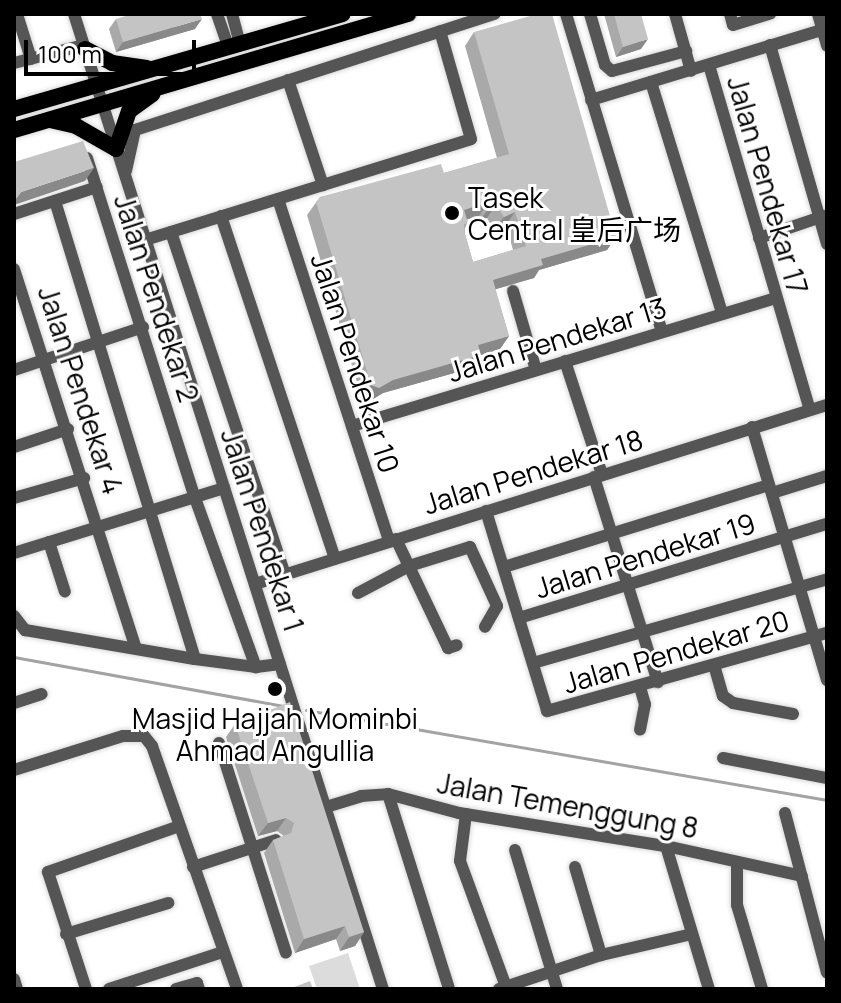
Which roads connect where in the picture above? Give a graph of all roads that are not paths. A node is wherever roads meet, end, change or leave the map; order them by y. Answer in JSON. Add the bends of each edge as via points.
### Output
{"nodes":[{"id":1,"x":17,"y":14,"type":"edge"},
{"id":2,"x":74,"y":14,"type":"edge"},
{"id":3,"x":217,"y":14,"type":"edge"},
{"id":4,"x":232,"y":14,"type":"edge"},
{"id":5,"x":343,"y":14,"type":"edge"},
{"id":6,"x":408,"y":14,"type":"edge"},
{"id":7,"x":495,"y":14,"type":"edge"},
{"id":8,"x":566,"y":14,"type":"edge"},
{"id":9,"x":590,"y":14,"type":"edge"},
{"id":10,"x":598,"y":14,"type":"edge"},
{"id":11,"x":675,"y":14,"type":"edge"},
{"id":12,"x":730,"y":14,"type":"edge"},
{"id":13,"x":770,"y":14,"type":"edge"},
{"id":14,"x":818,"y":14,"type":"edge"},
{"id":15,"x":822,"y":30,"type":"junction"},
{"id":16,"x":440,"y":31,"type":"junction"},
{"id":17,"x":770,"y":45,"type":"junction"},
{"id":18,"x":235,"y":46,"type":"junction"},
{"id":19,"x":827,"y":46,"type":"edge"},
{"id":20,"x":84,"y":47,"type":"junction"},
{"id":21,"x":291,"y":49,"type":"junction"},
{"id":22,"x":681,"y":52,"type":"junction"},
{"id":23,"x":31,"y":59,"type":"junction"},
{"id":24,"x":14,"y":63,"type":"edge"},
{"id":25,"x":709,"y":65,"type":"junction"},
{"id":26,"x":157,"y":70,"type":"junction"},
{"id":27,"x":691,"y":71,"type":"junction"},
{"id":28,"x":288,"y":80,"type":"junction"},
{"id":29,"x":651,"y":82,"type":"junction"},
{"id":30,"x":96,"y":86,"type":"junction"},
{"id":31,"x":163,"y":87,"type":"junction"},
{"id":32,"x":591,"y":100,"type":"junction"},
{"id":33,"x":101,"y":104,"type":"junction"},
{"id":34,"x":14,"y":109,"type":"edge"},
{"id":35,"x":49,"y":120,"type":"junction"},
{"id":36,"x":14,"y":130,"type":"edge"},
{"id":37,"x":78,"y":144,"type":"edge"},
{"id":38,"x":116,"y":149,"type":"junction"},
{"id":39,"x":125,"y":178,"type":"junction"},
{"id":40,"x":323,"y":185,"type":"junction"},
{"id":41,"x":97,"y":187,"type":"junction"},
{"id":42,"x":278,"y":199,"type":"junction"},
{"id":43,"x":55,"y":201,"type":"junction"},
{"id":44,"x":14,"y":214,"type":"edge"},
{"id":45,"x":221,"y":216,"type":"junction"},
{"id":46,"x":823,"y":217,"type":"edge"},
{"id":47,"x":171,"y":232,"type":"junction"},
{"id":48,"x":759,"y":238,"type":"junction"},
{"id":49,"x":145,"y":240,"type":"junction"},
{"id":50,"x":827,"y":244,"type":"edge"},
{"id":51,"x":14,"y":269,"type":"edge"},
{"id":52,"x":513,"y":291,"type":"dead end"},
{"id":53,"x":776,"y":298,"type":"junction"},
{"id":54,"x":722,"y":313,"type":"junction"},
{"id":55,"x":143,"y":327,"type":"junction"},
{"id":56,"x":662,"y":332,"type":"junction"},
{"id":57,"x":99,"y":342,"type":"junction"},
{"id":58,"x":46,"y":360,"type":"junction"},
{"id":59,"x":565,"y":361,"type":"junction"},
{"id":60,"x":14,"y":370,"type":"edge"},
{"id":61,"x":536,"y":370,"type":"junction"},
{"id":62,"x":827,"y":405,"type":"edge"},
{"id":63,"x":810,"y":410,"type":"junction"},
{"id":64,"x":352,"y":426,"type":"junction"},
{"id":65,"x":752,"y":427,"type":"junction"},
{"id":66,"x":68,"y":429,"type":"junction"},
{"id":67,"x":14,"y":447,"type":"edge"},
{"id":68,"x":598,"y":476,"type":"junction"},
{"id":69,"x":827,"y":476,"type":"edge"},
{"id":70,"x":84,"y":478,"type":"junction"},
{"id":71,"x":224,"y":488,"type":"junction"},
{"id":72,"x":770,"y":489,"type":"junction"},
{"id":73,"x":14,"y":498,"type":"edge"},
{"id":74,"x":195,"y":498,"type":"junction"},
{"id":75,"x":150,"y":511,"type":"junction"},
{"id":76,"x":486,"y":511,"type":"junction"},
{"id":77,"x":827,"y":524,"type":"edge"},
{"id":78,"x":100,"y":527,"type":"junction"},
{"id":79,"x":611,"y":533,"type":"junction"},
{"id":80,"x":785,"y":537,"type":"junction"},
{"id":81,"x":392,"y":540,"type":"junction"},
{"id":82,"x":49,"y":542,"type":"junction"},
{"id":83,"x":14,"y":553,"type":"edge"},
{"id":84,"x":335,"y":559,"type":"junction"},
{"id":85,"x":409,"y":566,"type":"junction"},
{"id":86,"x":504,"y":567,"type":"junction"},
{"id":87,"x":285,"y":575,"type":"junction"},
{"id":88,"x":827,"y":579,"type":"edge"},
{"id":89,"x":255,"y":584,"type":"junction"},
{"id":90,"x":627,"y":585,"type":"junction"},
{"id":91,"x":800,"y":587,"type":"junction"},
{"id":92,"x":65,"y":592,"type":"dead end"},
{"id":93,"x":358,"y":593,"type":"dead end"},
{"id":94,"x":519,"y":618,"type":"junction"},
{"id":95,"x":17,"y":621,"type":"edge"},
{"id":96,"x":485,"y":627,"type":"dead end"},
{"id":97,"x":642,"y":631,"type":"junction"},
{"id":98,"x":821,"y":634,"type":"edge"},
{"id":99,"x":457,"y":645,"type":"dead end"},
{"id":100,"x":136,"y":648,"type":"junction"},
{"id":101,"x":195,"y":659,"type":"junction"},
{"id":102,"x":533,"y":663,"type":"junction"},
{"id":103,"x":280,"y":664,"type":"junction"},
{"id":104,"x":714,"y":665,"type":"junction"},
{"id":105,"x":256,"y":667,"type":"junction"},
{"id":106,"x":827,"y":680,"type":"edge"},
{"id":107,"x":658,"y":682,"type":"junction"},
{"id":108,"x":640,"y":687,"type":"junction"},
{"id":109,"x":42,"y":694,"type":"dead end"},
{"id":110,"x":14,"y":703,"type":"edge"},
{"id":111,"x":793,"y":714,"type":"dead end"},
{"id":112,"x":640,"y":730,"type":"dead end"},
{"id":113,"x":219,"y":743,"type":"dead end"},
{"id":114,"x":723,"y":758,"type":"dead end"},
{"id":115,"x":14,"y":770,"type":"edge"},
{"id":116,"x":827,"y":778,"type":"edge"},
{"id":117,"x":388,"y":794,"type":"junction"},
{"id":118,"x":326,"y":807,"type":"junction"},
{"id":119,"x":785,"y":813,"type":"dead end"},
{"id":120,"x":466,"y":814,"type":"junction"},
{"id":121,"x":179,"y":826,"type":"junction"},
{"id":122,"x":276,"y":840,"type":"edge"},
{"id":123,"x":666,"y":846,"type":"junction"},
{"id":124,"x":253,"y":848,"type":"junction"},
{"id":125,"x":515,"y":850,"type":"dead end"},
{"id":126,"x":737,"y":862,"type":"junction"},
{"id":127,"x":193,"y":867,"type":"junction"},
{"id":128,"x":575,"y":867,"type":"dead end"},
{"id":129,"x":802,"y":876,"type":"junction"},
{"id":130,"x":168,"y":903,"type":"dead end"},
{"id":131,"x":66,"y":934,"type":"junction"},
{"id":132,"x":692,"y":934,"type":"junction"},
{"id":133,"x":223,"y":952,"type":"junction"},
{"id":134,"x":286,"y":953,"type":"dead end"},
{"id":135,"x":601,"y":955,"type":"junction"},
{"id":136,"x":551,"y":970,"type":"junction"},
{"id":137,"x":827,"y":973,"type":"edge"},
{"id":138,"x":14,"y":979,"type":"edge"},
{"id":139,"x":503,"y":988,"type":"edge"},
{"id":140,"x":17,"y":989,"type":"edge"},
{"id":141,"x":86,"y":989,"type":"edge"},
{"id":142,"x":109,"y":989,"type":"edge"},
{"id":143,"x":176,"y":989,"type":"edge"},
{"id":144,"x":199,"y":989,"type":"edge"},
{"id":145,"x":237,"y":989,"type":"edge"},
{"id":146,"x":383,"y":989,"type":"edge"},
{"id":147,"x":449,"y":989,"type":"edge"},
{"id":148,"x":557,"y":989,"type":"edge"},
{"id":149,"x":709,"y":989,"type":"edge"},
{"id":150,"x":762,"y":989,"type":"edge"}],
"edges":[{"from":1,"to":23,"type":"street"},
{"from":2,"to":20,"type":"street","name":"Jalan Pendekar 1"},
{"from":3,"to":18,"type":"street"},
{"from":4,"to":18,"type":"street"},
{"from":5,"to":18,"type":"main road"},
{"from":6,"to":21,"type":"main road"},
{"from":7,"to":16,"type":"street"},
{"from":8,"to":32,"type":"street"},
{"from":9,"to":22,"type":"street","via":[[605,65],[612,71]]},
{"from":10,"to":22,"type":"street","via":[[616,65],[659,50]]},
{"from":11,"to":22,"type":"street"},
{"from":12,"to":13,"type":"street","via":[[733,25]]},
{"from":14,"to":15,"type":"street"},
{"from":15,"to":17,"type":"street","name":"Jalan Pendekar 17"},
{"from":15,"to":19,"type":"street"},
{"from":16,"to":28,"type":"street"},
{"from":16,"to":40,"type":"street","via":[[471,139]]},
{"from":17,"to":25,"type":"street","name":"Jalan Pendekar 17"},
{"from":17,"to":46,"type":"street"},
{"from":18,"to":21,"type":"main road","via":[[232,54],[240,57],[282,44]]},
{"from":18,"to":26,"type":"main road"},
{"from":20,"to":23,"type":"street"},
{"from":20,"to":26,"type":"main road","via":[[112,63]]},
{"from":20,"to":30,"type":"street","name":"Jalan Pendekar 1"},
{"from":21,"to":31,"type":"main road"},
{"from":22,"to":27,"type":"street"},
{"from":23,"to":24,"type":"street"},
{"from":25,"to":27,"type":"street","name":"Jalan Pendekar 17"},
{"from":25,"to":48,"type":"street","name":"Jalan Pendekar 17"},
{"from":26,"to":30,"type":"main road"},
{"from":27,"to":29,"type":"street","name":"Jalan Pendekar 17"},
{"from":28,"to":39,"type":"street","via":[[135,130]]},
{"from":28,"to":40,"type":"street"},
{"from":29,"to":32,"type":"street","name":"Jalan Pendekar 17"},
{"from":29,"to":54,"type":"street"},
{"from":30,"to":33,"type":"street","name":"Jalan Pendekar 1"},
{"from":30,"to":34,"type":"main road"},
{"from":31,"to":33,"type":"main road"},
{"from":31,"to":38,"type":"main road","via":[[129,111]]},
{"from":32,"to":56,"type":"street"},
{"from":33,"to":35,"type":"main road"},
{"from":33,"to":38,"type":"street","name":"Jalan Pendekar 1"},
{"from":35,"to":36,"type":"main road"},
{"from":35,"to":38,"type":"main road","via":[[76,126]]},
{"from":37,"to":41,"type":"street","name":"Jalan Pendekar 2"},
{"from":38,"to":39,"type":"street","name":"Jalan Pendekar 1"},
{"from":39,"to":49,"type":"street","name":"Jalan Pendekar 1"},
{"from":40,"to":42,"type":"street"},
{"from":41,"to":43,"type":"street"},
{"from":41,"to":55,"type":"street","name":"Jalan Pendekar 2"},
{"from":42,"to":45,"type":"street"},
{"from":42,"to":64,"type":"street","name":"Jalan Pendekar 10"},
{"from":43,"to":44,"type":"street"},
{"from":43,"to":57,"type":"street"},
{"from":45,"to":47,"type":"street"},
{"from":45,"to":84,"type":"street"},
{"from":46,"to":48,"type":"street"},
{"from":46,"to":50,"type":"street"},
{"from":47,"to":49,"type":"street"},
{"from":47,"to":87,"type":"street"},
{"from":48,"to":53,"type":"street","name":"Jalan Pendekar 17"},
{"from":49,"to":71,"type":"street","name":"Jalan Pendekar 1"},
{"from":51,"to":58,"type":"street","name":"Jalan Pendekar 4"},
{"from":52,"to":61,"type":"street"},
{"from":53,"to":54,"type":"street","name":"Jalan Pendekar 13"},
{"from":53,"to":63,"type":"street","name":"Jalan Pendekar 17"},
{"from":54,"to":56,"type":"street","name":"Jalan Pendekar 13"},
{"from":55,"to":57,"type":"street"},
{"from":55,"to":74,"type":"street","name":"Jalan Pendekar 2"},
{"from":56,"to":59,"type":"street","name":"Jalan Pendekar 13"},
{"from":57,"to":58,"type":"street"},
{"from":57,"to":75,"type":"street"},
{"from":58,"to":60,"type":"street"},
{"from":58,"to":66,"type":"street","name":"Jalan Pendekar 4"},
{"from":59,"to":61,"type":"street","name":"Jalan Pendekar 13"},
{"from":59,"to":68,"type":"street"},
{"from":61,"to":64,"type":"street","name":"Jalan Pendekar 13"},
{"from":62,"to":63,"type":"street","name":"Jalan Pendekar 18"},
{"from":63,"to":65,"type":"street","name":"Jalan Pendekar 18"},
{"from":64,"to":81,"type":"street","name":"Jalan Pendekar 10"},
{"from":65,"to":68,"type":"street","name":"Jalan Pendekar 18"},
{"from":65,"to":72,"type":"street"},
{"from":66,"to":67,"type":"street"},
{"from":66,"to":70,"type":"street","name":"Jalan Pendekar 4"},
{"from":68,"to":76,"type":"street","name":"Jalan Pendekar 18"},
{"from":68,"to":79,"type":"street"},
{"from":69,"to":72,"type":"street"},
{"from":70,"to":73,"type":"street"},
{"from":70,"to":78,"type":"street","name":"Jalan Pendekar 4"},
{"from":71,"to":74,"type":"street"},
{"from":71,"to":89,"type":"street","name":"Jalan Pendekar 1"},
{"from":72,"to":79,"type":"street"},
{"from":72,"to":80,"type":"street"},
{"from":74,"to":75,"type":"street"},
{"from":74,"to":105,"type":"street","name":"Jalan Pendekar 2"},
{"from":75,"to":78,"type":"street"},
{"from":75,"to":101,"type":"street"},
{"from":76,"to":81,"type":"street","name":"Jalan Pendekar 18"},
{"from":76,"to":86,"type":"street"},
{"from":77,"to":80,"type":"street","name":"Jalan Pendekar 19"},
{"from":78,"to":82,"type":"street"},
{"from":78,"to":100,"type":"street","name":"Jalan Pendekar 4"},
{"from":79,"to":86,"type":"street"},
{"from":79,"to":90,"type":"street"},
{"from":80,"to":90,"type":"street","name":"Jalan Pendekar 19"},
{"from":80,"to":91,"type":"street"},
{"from":81,"to":84,"type":"street","name":"Jalan Pendekar 18"},
{"from":81,"to":85,"type":"street","name":"Jalan Pendekar 10"},
{"from":82,"to":83,"type":"street"},
{"from":82,"to":92,"type":"street"},
{"from":84,"to":87,"type":"street","name":"Jalan Pendekar 18"},
{"from":85,"to":93,"type":"street"},
{"from":85,"to":96,"type":"street","via":[[471,548],[497,609]]},
{"from":85,"to":99,"type":"street","name":"Jalan Pendekar 10","via":[[448,648]]},
{"from":86,"to":94,"type":"street"},
{"from":87,"to":89,"type":"street","name":"Jalan Pendekar 18"},
{"from":88,"to":91,"type":"street"},
{"from":89,"to":103,"type":"street","name":"Jalan Pendekar 1"},
{"from":90,"to":94,"type":"street","name":"Jalan Pendekar 19"},
{"from":90,"to":97,"type":"street"},
{"from":91,"to":97,"type":"street"},
{"from":91,"to":98,"type":"street"},
{"from":94,"to":102,"type":"street"},
{"from":95,"to":100,"type":"street"},
{"from":97,"to":102,"type":"street"},
{"from":97,"to":107,"type":"street"},
{"from":98,"to":104,"type":"street","name":"Jalan Pendekar 20"},
{"from":98,"to":106,"type":"street"},
{"from":100,"to":101,"type":"street"},
{"from":101,"to":105,"type":"street"},
{"from":102,"to":108,"type":"street","name":"Jalan Pendekar 20","via":[[550,712]]},
{"from":103,"to":105,"type":"street"},
{"from":103,"to":118,"type":"street","name":"Jalan Pendekar 1"},
{"from":104,"to":107,"type":"street","name":"Jalan Pendekar 20"},
{"from":104,"to":111,"type":"street","via":[[723,696],[733,703]]},
{"from":107,"to":108,"type":"street","name":"Jalan Pendekar 20"},
{"from":108,"to":112,"type":"street","via":[[645,704]]},
{"from":109,"to":110,"type":"street"},
{"from":113,"to":124,"type":"street"},
{"from":114,"to":116,"type":"street"},
{"from":115,"to":121,"type":"street","via":[[123,736],[144,736]]},
{"from":117,"to":118,"type":"street","name":"Jalan Temenggung 8"},
{"from":117,"to":120,"type":"street","name":"Jalan Temenggung 8"},
{"from":117,"to":147,"type":"street"},
{"from":118,"to":146,"type":"street","name":"Jalan Pendekar 1"},
{"from":119,"to":129,"type":"street"},
{"from":120,"to":123,"type":"street","name":"Jalan Temenggung 8"},
{"from":120,"to":139,"type":"street","via":[[460,861]]},
{"from":121,"to":127,"type":"street"},
{"from":121,"to":131,"type":"street","via":[[48,872]]},
{"from":122,"to":124,"type":"street"},
{"from":123,"to":126,"type":"street","name":"Jalan Temenggung 8"},
{"from":123,"to":132,"type":"street"},
{"from":124,"to":127,"type":"street"},
{"from":124,"to":134,"type":"street"},
{"from":125,"to":136,"type":"street"},
{"from":126,"to":129,"type":"street","name":"Jalan Temenggung 8"},
{"from":126,"to":150,"type":"street","via":[[737,905]]},
{"from":127,"to":133,"type":"street"},
{"from":128,"to":135,"type":"street"},
{"from":129,"to":137,"type":"street"},
{"from":130,"to":131,"type":"street"},
{"from":131,"to":141,"type":"street"},
{"from":132,"to":135,"type":"street"},
{"from":132,"to":149,"type":"street"},
{"from":133,"to":142,"type":"street"},
{"from":133,"to":145,"type":"street"},
{"from":135,"to":136,"type":"street"},
{"from":136,"to":139,"type":"street"},
{"from":136,"to":148,"type":"street"},
{"from":138,"to":140,"type":"street"},
{"from":143,"to":144,"type":"street","via":[[197,983]]}]}
